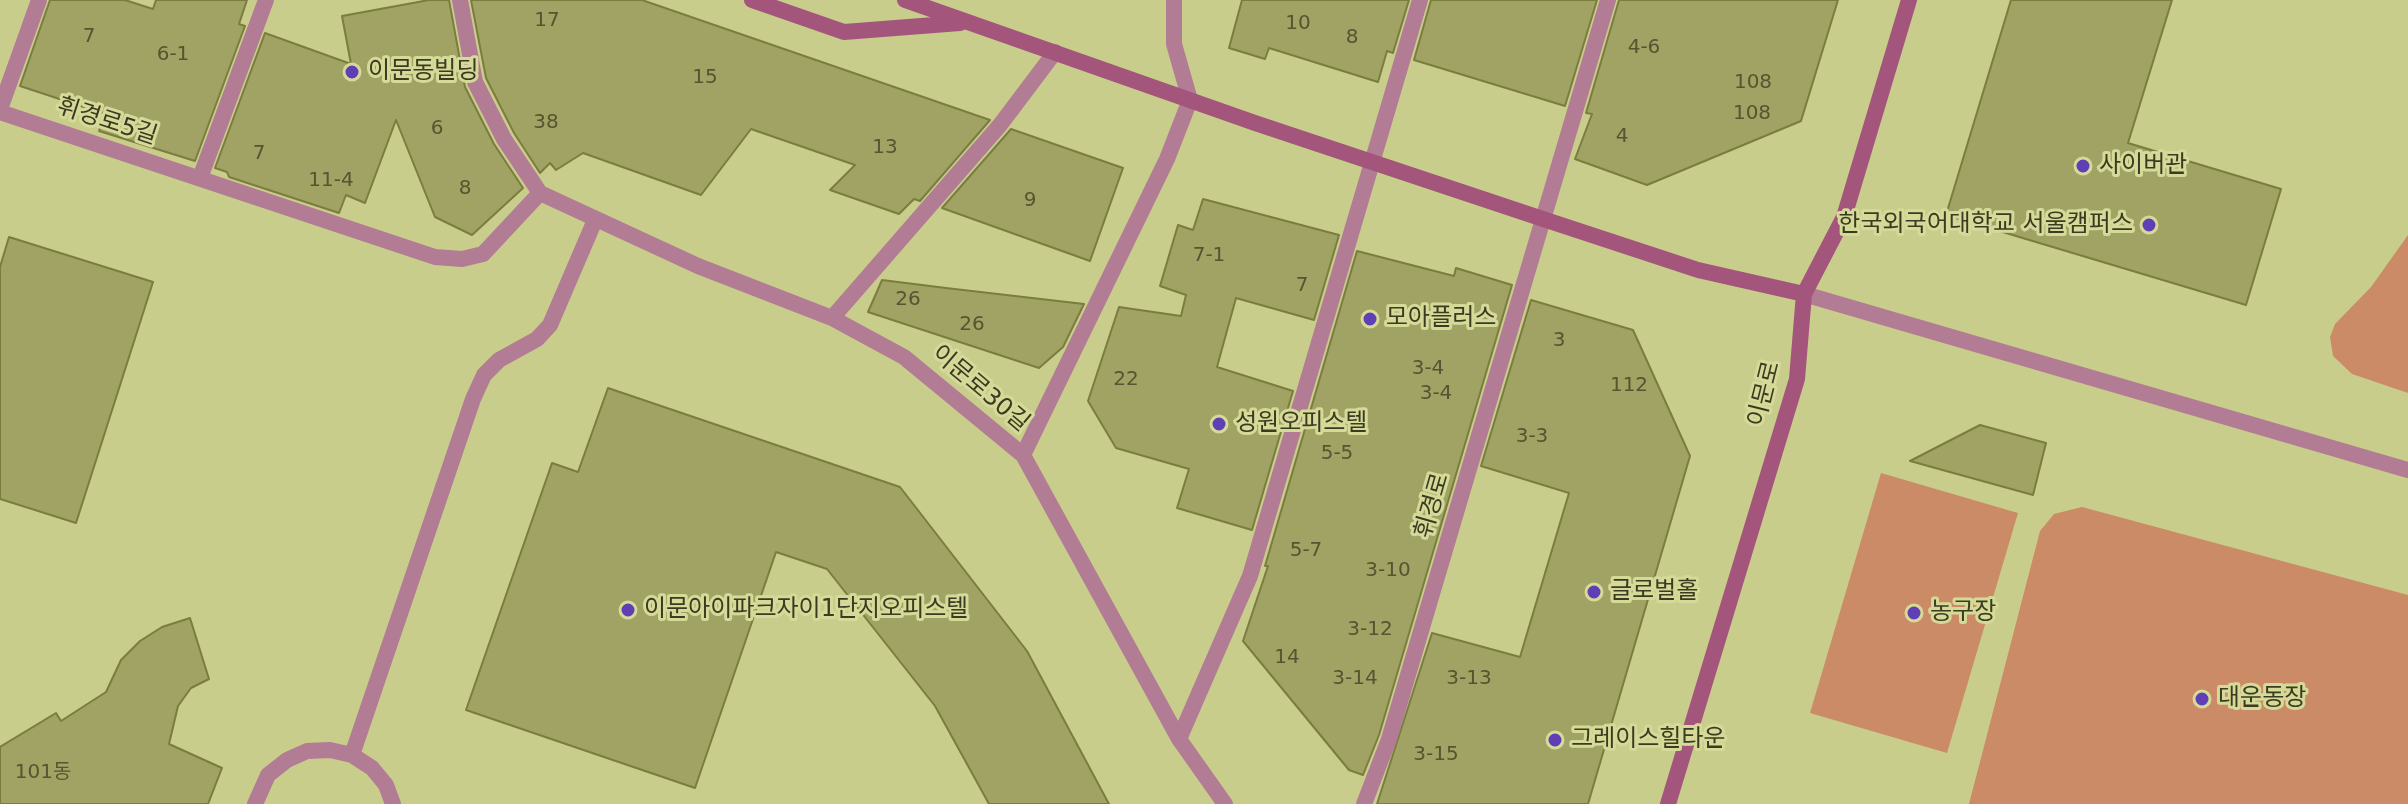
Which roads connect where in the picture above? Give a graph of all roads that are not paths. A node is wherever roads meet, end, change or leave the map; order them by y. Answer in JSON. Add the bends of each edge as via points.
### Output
{"nodes":[{"id":1,"x":39,"y":0,"type":"edge"},
{"id":2,"x":266,"y":0,"type":"edge"},
{"id":3,"x":460,"y":0,"type":"edge"},
{"id":4,"x":752,"y":0,"type":"edge"},
{"id":5,"x":905,"y":0,"type":"edge"},
{"id":6,"x":942,"y":0,"type":"edge"},
{"id":7,"x":1174,"y":0,"type":"edge"},
{"id":8,"x":1420,"y":0,"type":"edge"},
{"id":9,"x":1608,"y":0,"type":"edge"},
{"id":10,"x":1909,"y":0,"type":"edge"},
{"id":11,"x":966,"y":22,"type":"junction"},
{"id":12,"x":1055,"y":52,"type":"junction"},
{"id":13,"x":1190,"y":100,"type":"junction"},
{"id":14,"x":0,"y":111,"type":"edge"},
{"id":15,"x":1370,"y":162,"type":"junction"},
{"id":16,"x":200,"y":178,"type":"junction"},
{"id":17,"x":540,"y":193,"type":"junction"},
{"id":18,"x":1543,"y":219,"type":"junction"},
{"id":19,"x":595,"y":220,"type":"junction"},
{"id":20,"x":1804,"y":294,"type":"junction"},
{"id":21,"x":832,"y":318,"type":"junction"},
{"id":22,"x":1023,"y":455,"type":"junction"},
{"id":23,"x":2408,"y":470,"type":"edge"},
{"id":24,"x":1179,"y":739,"type":"junction"},
{"id":25,"x":352,"y":755,"type":"junction"},
{"id":26,"x":255,"y":804,"type":"edge"},
{"id":27,"x":393,"y":804,"type":"edge"},
{"id":28,"x":1225,"y":804,"type":"edge"},
{"id":29,"x":1364,"y":804,"type":"edge"},
{"id":30,"x":1668,"y":804,"type":"edge"}],
"edges":[{"from":1,"to":14,"type":"street"},
{"from":2,"to":16,"type":"street"},
{"from":3,"to":17,"type":"street","via":[[475,82]]},
{"from":4,"to":11,"type":"main road","via":[[844,32]]},
{"from":5,"to":11,"type":"main road"},
{"from":6,"to":11,"type":"main road"},
{"from":7,"to":13,"type":"street","via":[[1174,44]]},
{"from":8,"to":15,"type":"street"},
{"from":9,"to":18,"type":"street","name":"휘경로"},
{"from":10,"to":20,"type":"main road","name":"이문로","via":[[1844,217]]},
{"from":11,"to":12,"type":"main road"},
{"from":12,"to":13,"type":"main road"},
{"from":12,"to":21,"type":"street","via":[[1000,125]]},
{"from":13,"to":15,"type":"main road"},
{"from":13,"to":22,"type":"street","via":[[1167,159]]},
{"from":14,"to":16,"type":"street","name":"휘경로5길"},
{"from":15,"to":18,"type":"main road"},
{"from":15,"to":24,"type":"street","via":[[1250,576]]},
{"from":16,"to":17,"type":"street","name":"휘경로5길","via":[[435,257],[462,259],[483,254]]},
{"from":17,"to":19,"type":"street","name":"이문로30길"},
{"from":18,"to":20,"type":"main road","via":[[1698,270]]},
{"from":18,"to":29,"type":"street","name":"휘경로","via":[[1394,724]]},
{"from":19,"to":21,"type":"street","name":"이문로30길"},
{"from":19,"to":25,"type":"street","via":[[550,325],[537,339],[499,360],[484,375],[473,399]]},
{"from":20,"to":23,"type":"street"},
{"from":20,"to":30,"type":"main road","name":"이문로","via":[[1797,379]]},
{"from":21,"to":22,"type":"street","name":"이문로30길","via":[[904,357]]},
{"from":22,"to":24,"type":"street","name":"이문로30길"},
{"from":24,"to":28,"type":"street","name":"이문로30길"},
{"from":25,"to":26,"type":"street","via":[[307,751],[287,760],[268,775]]},
{"from":25,"to":27,"type":"street","via":[[372,768]]}]}
